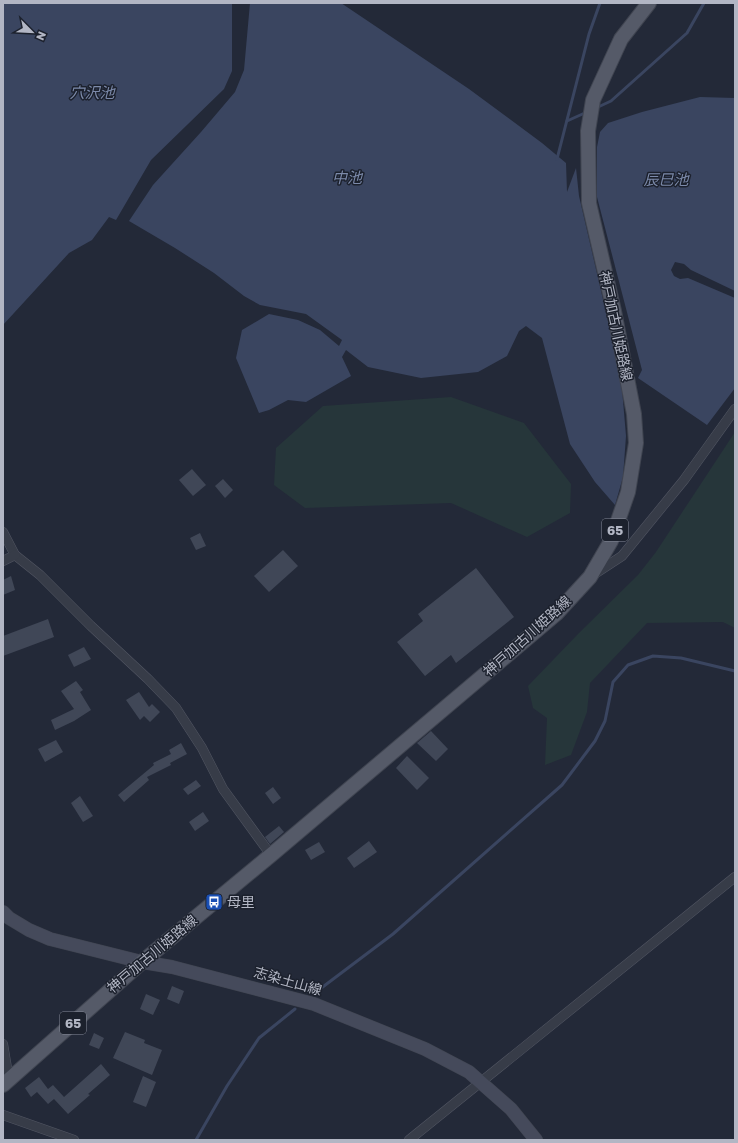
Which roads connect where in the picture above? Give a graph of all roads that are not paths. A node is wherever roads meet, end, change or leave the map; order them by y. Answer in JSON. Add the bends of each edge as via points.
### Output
{"nodes":[{"id":1,"x":650,"y":3,"type":"edge"},
{"id":2,"x":735,"y":409,"type":"edge"},
{"id":3,"x":3,"y":532,"type":"edge"},
{"id":4,"x":15,"y":555,"type":"junction"},
{"id":5,"x":3,"y":561,"type":"edge"},
{"id":6,"x":590,"y":577,"type":"junction"},
{"id":7,"x":271,"y":855,"type":"junction"},
{"id":8,"x":735,"y":877,"type":"edge"},
{"id":9,"x":3,"y":912,"type":"edge"},
{"id":10,"x":142,"y":962,"type":"junction"},
{"id":11,"x":3,"y":1044,"type":"edge"},
{"id":12,"x":481,"y":1082,"type":"junction"},
{"id":13,"x":6,"y":1083,"type":"edge"},
{"id":14,"x":3,"y":1115,"type":"edge"},
{"id":15,"x":74,"y":1140,"type":"edge"},
{"id":16,"x":409,"y":1140,"type":"edge"},
{"id":17,"x":536,"y":1140,"type":"edge"}],
"edges":[{"from":1,"to":6,"type":"main road","name":"神戸加古川姫路線","number":"65","via":[[621,39],[593,100],[588,131],[590,203],[634,414],[636,443],[628,492],[614,534]]},
{"from":2,"to":6,"type":"street","via":[[684,480],[622,556]]},
{"from":3,"to":4,"type":"street"},
{"from":4,"to":5,"type":"street"},
{"from":4,"to":7,"type":"street","via":[[40,575],[176,708],[202,748],[223,789]]},
{"from":6,"to":7,"type":"main road","name":"神戸加古川姫路線","number":"65","via":[[556,614]]},
{"from":7,"to":10,"type":"main road","name":"神戸加古川姫路線","number":"65"},
{"from":8,"to":12,"type":"street"},
{"from":9,"to":10,"type":"main road","name":"志染土山線","via":[[29,930],[50,939]]},
{"from":10,"to":12,"type":"main road","name":"志染土山線","via":[[172,967],[314,1004],[425,1049],[469,1072]]},
{"from":10,"to":13,"type":"main road","name":"神戸加古川姫路線","number":"65"},
{"from":11,"to":13,"type":"street"},
{"from":12,"to":16,"type":"street"},
{"from":12,"to":17,"type":"main road","name":"志染土山線","via":[[511,1109]]},
{"from":14,"to":15,"type":"street"}]}
